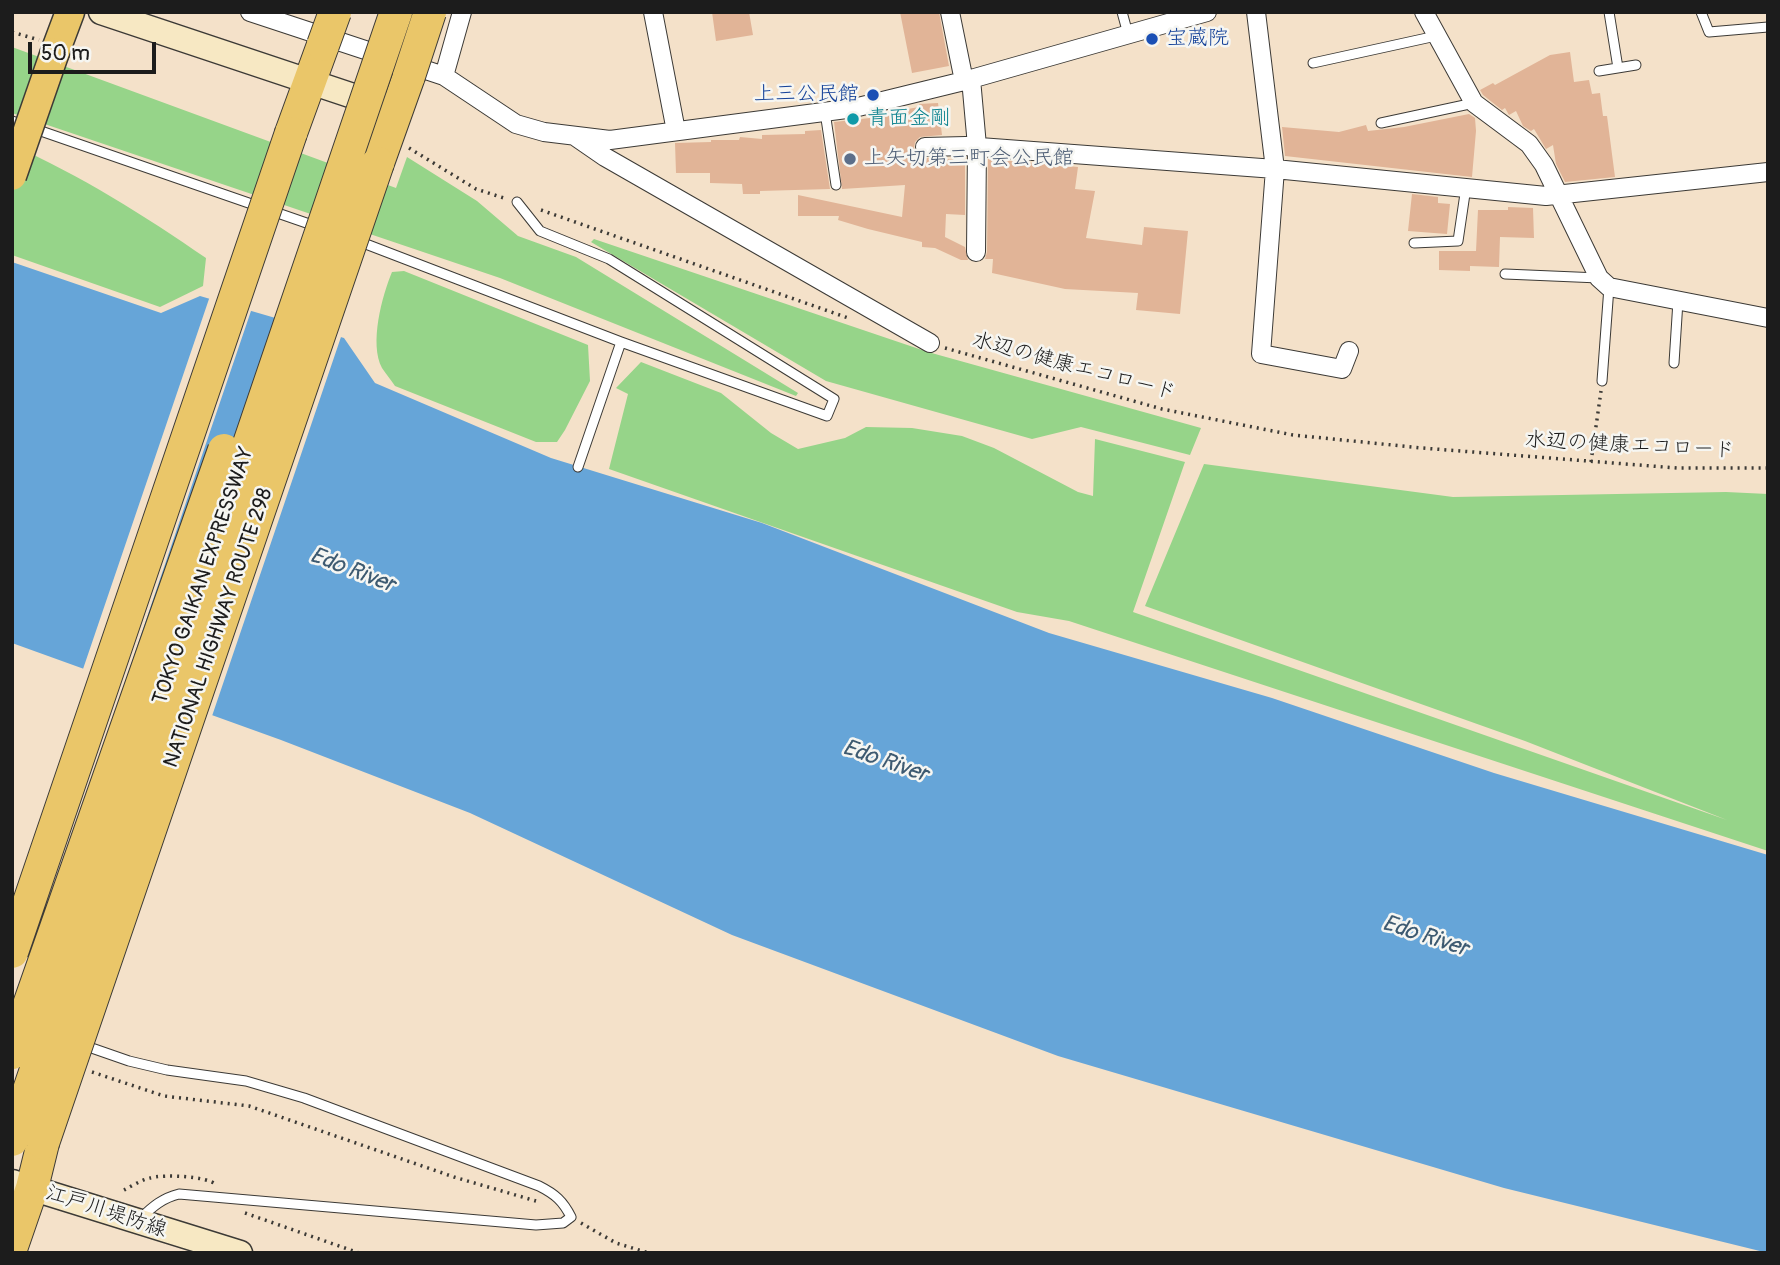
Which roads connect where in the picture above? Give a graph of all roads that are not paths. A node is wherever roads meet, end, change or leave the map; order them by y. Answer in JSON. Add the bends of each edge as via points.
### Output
{"nodes":[{"id":1,"x":69,"y":12,"type":"edge"},
{"id":2,"x":101,"y":12,"type":"edge"},
{"id":3,"x":250,"y":12,"type":"edge"},
{"id":4,"x":335,"y":12,"type":"edge"},
{"id":5,"x":376,"y":12,"type":"edge"},
{"id":6,"x":396,"y":12,"type":"edge"},
{"id":7,"x":430,"y":12,"type":"edge"},
{"id":8,"x":462,"y":12,"type":"edge"},
{"id":9,"x":653,"y":12,"type":"edge"},
{"id":10,"x":950,"y":12,"type":"edge"},
{"id":11,"x":1122,"y":12,"type":"edge"},
{"id":12,"x":1207,"y":12,"type":"edge"},
{"id":13,"x":1256,"y":12,"type":"edge"},
{"id":14,"x":1424,"y":12,"type":"edge"},
{"id":15,"x":1609,"y":12,"type":"edge"},
{"id":16,"x":1701,"y":12,"type":"edge"},
{"id":17,"x":1768,"y":27,"type":"edge"},
{"id":18,"x":309,"y":28,"type":"edge"},
{"id":19,"x":1128,"y":34,"type":"junction"},
{"id":20,"x":1436,"y":36,"type":"junction"},
{"id":21,"x":1313,"y":63,"type":"dead end"},
{"id":22,"x":1636,"y":65,"type":"dead end"},
{"id":23,"x":1618,"y":68,"type":"junction"},
{"id":24,"x":1599,"y":71,"type":"dead end"},
{"id":25,"x":444,"y":76,"type":"junction"},
{"id":26,"x":968,"y":80,"type":"junction"},
{"id":27,"x":310,"y":82,"type":"junction"},
{"id":28,"x":1474,"y":103,"type":"junction"},
{"id":29,"x":397,"y":111,"type":"junction"},
{"id":30,"x":825,"y":112,"type":"junction"},
{"id":31,"x":12,"y":121,"type":"edge"},
{"id":32,"x":1381,"y":123,"type":"dead end"},
{"id":33,"x":676,"y":131,"type":"junction"},
{"id":34,"x":574,"y":136,"type":"junction"},
{"id":35,"x":977,"y":146,"type":"junction"},
{"id":36,"x":925,"y":147,"type":"dead end"},
{"id":37,"x":1275,"y":169,"type":"junction"},
{"id":38,"x":1768,"y":172,"type":"edge"},
{"id":39,"x":12,"y":176,"type":"edge"},
{"id":40,"x":836,"y":185,"type":"dead end"},
{"id":41,"x":1466,"y":187,"type":"junction"},
{"id":42,"x":1559,"y":197,"type":"junction"},
{"id":43,"x":517,"y":202,"type":"road end"},
{"id":44,"x":326,"y":230,"type":"dead end"},
{"id":45,"x":340,"y":234,"type":"dead end"},
{"id":46,"x":1414,"y":243,"type":"dead end"},
{"id":47,"x":976,"y":252,"type":"dead end"},
{"id":48,"x":1505,"y":274,"type":"dead end"},
{"id":49,"x":1604,"y":283,"type":"junction"},
{"id":50,"x":1678,"y":301,"type":"junction"},
{"id":51,"x":1768,"y":318,"type":"edge"},
{"id":52,"x":621,"y":342,"type":"junction"},
{"id":53,"x":930,"y":343,"type":"road end"},
{"id":54,"x":1349,"y":351,"type":"dead end"},
{"id":55,"x":1674,"y":363,"type":"dead end"},
{"id":56,"x":1602,"y":381,"type":"road end"},
{"id":57,"x":578,"y":467,"type":"dead end"},
{"id":58,"x":12,"y":952,"type":"edge"},
{"id":59,"x":12,"y":1020,"type":"edge"},
{"id":60,"x":12,"y":1053,"type":"edge"},
{"id":61,"x":28,"y":1142,"type":"edge"},
{"id":62,"x":22,"y":1185,"type":"edge"},
{"id":63,"x":137,"y":1222,"type":"junction"},
{"id":64,"x":12,"y":1246,"type":"edge"},
{"id":65,"x":240,"y":1253,"type":"edge"}],
"edges":[{"from":1,"to":39,"type":"main road","bridge":true},
{"from":2,"to":27,"type":"street"},
{"from":3,"to":18,"type":"street"},
{"from":4,"to":18,"type":"highway","bridge":true},
{"from":5,"to":60,"type":"highway","name":"TOKYO GAIKAN EXPRESSWAY","bridge":true},
{"from":6,"to":61,"type":"highway","name":"TOKYO GAIKAN EXPRESSWAY","bridge":true},
{"from":7,"to":29,"type":"highway","name":"NATIONAL HIGHWAY ROUTE 298","bridge":true},
{"from":8,"to":25,"type":"street"},
{"from":9,"to":33,"type":"street"},
{"from":10,"to":26,"type":"street"},
{"from":11,"to":19,"type":"lane"},
{"from":12,"to":19,"type":"street"},
{"from":13,"to":37,"type":"street"},
{"from":14,"to":20,"type":"street"},
{"from":15,"to":23,"type":"lane"},
{"from":16,"to":17,"type":"lane","via":[[1709,32]]},
{"from":18,"to":25,"type":"street"},
{"from":18,"to":27,"type":"highway"},
{"from":19,"to":26,"type":"street"},
{"from":20,"to":21,"type":"lane"},
{"from":20,"to":28,"type":"street"},
{"from":22,"to":23,"type":"lane"},
{"from":23,"to":24,"type":"lane"},
{"from":25,"to":34,"type":"street","via":[[516,124]]},
{"from":26,"to":30,"type":"street","via":[[882,103]]},
{"from":26,"to":35,"type":"street"},
{"from":27,"to":29,"type":"street"},
{"from":27,"to":58,"type":"highway","bridge":true},
{"from":28,"to":32,"type":"lane"},
{"from":28,"to":42,"type":"street","via":[[1529,144]]},
{"from":29,"to":61,"type":"highway","name":"NATIONAL HIGHWAY ROUTE 298","bridge":true},
{"from":30,"to":33,"type":"street"},
{"from":30,"to":40,"type":"lane"},
{"from":31,"to":44,"type":"lane"},
{"from":33,"to":34,"type":"street","via":[[610,140]]},
{"from":34,"to":53,"type":"street"},
{"from":35,"to":36,"type":"street"},
{"from":35,"to":37,"type":"street"},
{"from":35,"to":47,"type":"street"},
{"from":37,"to":41,"type":"street"},
{"from":37,"to":54,"type":"street","via":[[1261,354],[1342,369]]},
{"from":38,"to":42,"type":"street"},
{"from":41,"to":42,"type":"street"},
{"from":41,"to":46,"type":"lane","via":[[1458,241]]},
{"from":42,"to":49,"type":"street"},
{"from":43,"to":52,"type":"lane","via":[[540,231],[609,259],[834,399],[827,416]]},
{"from":45,"to":52,"type":"lane"},
{"from":48,"to":49,"type":"lane"},
{"from":49,"to":50,"type":"street"},
{"from":49,"to":56,"type":"lane"},
{"from":50,"to":51,"type":"street"},
{"from":50,"to":55,"type":"lane"},
{"from":52,"to":57,"type":"lane"},
{"from":59,"to":63,"type":"lane","via":[[130,1061],[246,1081],[304,1098],[539,1186],[564,1203],[571,1217],[563,1223],[537,1224],[179,1194],[159,1202]]},
{"from":61,"to":62,"type":"highway","name":"NATIONAL HIGHWAY ROUTE 298"},
{"from":62,"to":63,"type":"street","name":"江戸川堤防線"},
{"from":62,"to":64,"type":"highway","name":"NATIONAL HIGHWAY ROUTE 298"},
{"from":63,"to":65,"type":"street","name":"江戸川堤防線"}]}
